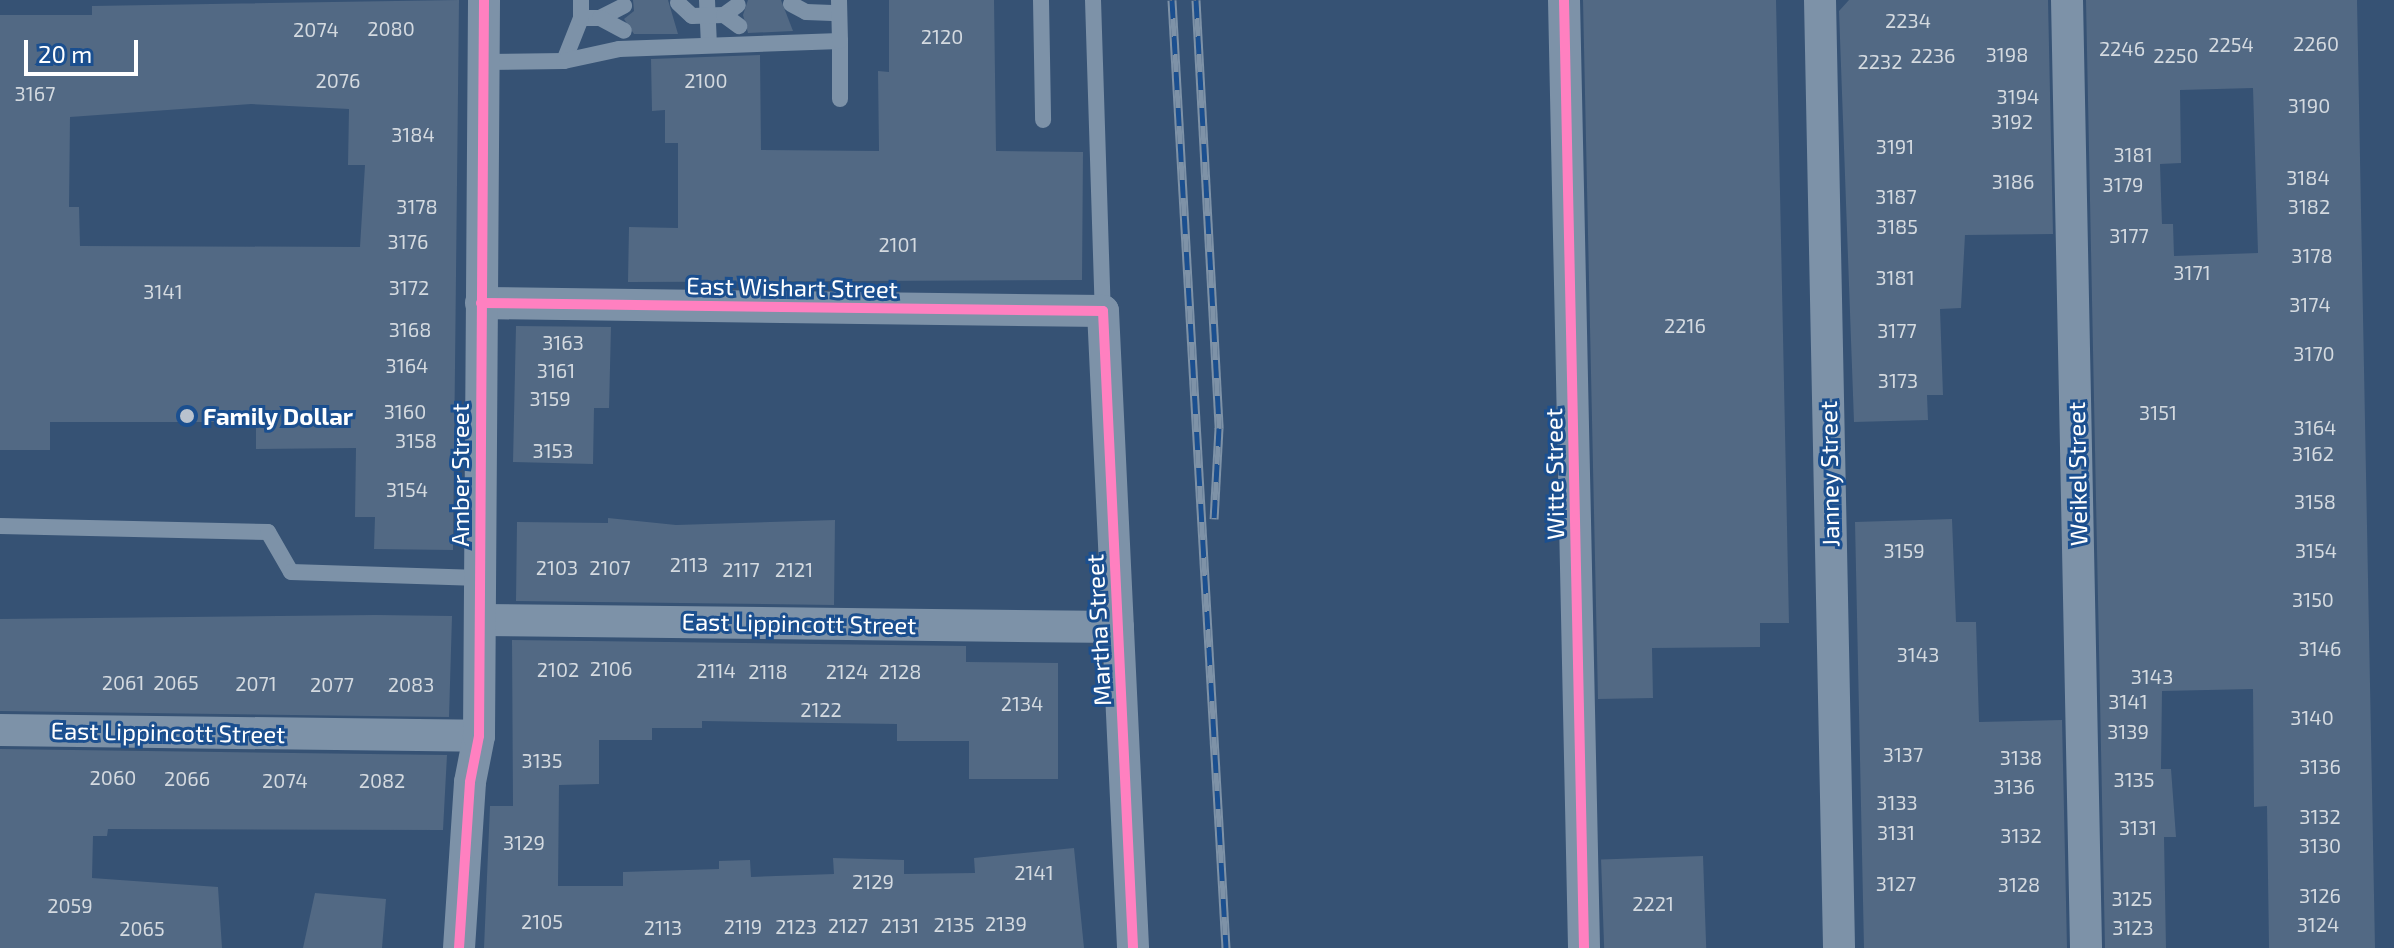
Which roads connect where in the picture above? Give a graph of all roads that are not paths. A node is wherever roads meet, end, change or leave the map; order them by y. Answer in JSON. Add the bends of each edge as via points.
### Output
{"nodes":[{"id":1,"x":484,"y":0,"type":"edge"},
{"id":2,"x":581,"y":0,"type":"edge"},
{"id":3,"x":1041,"y":0,"type":"edge"},
{"id":4,"x":1093,"y":0,"type":"edge"},
{"id":5,"x":1564,"y":0,"type":"edge"},
{"id":6,"x":1820,"y":0,"type":"edge"},
{"id":7,"x":2067,"y":0,"type":"edge"},
{"id":8,"x":678,"y":3,"type":"dead end"},
{"id":9,"x":624,"y":6,"type":"dead end"},
{"id":10,"x":839,"y":7,"type":"edge"},
{"id":11,"x":714,"y":10,"type":"edge"},
{"id":12,"x":581,"y":18,"type":"junction"},
{"id":13,"x":600,"y":18,"type":"junction"},
{"id":14,"x":739,"y":26,"type":"dead end"},
{"id":15,"x":793,"y":26,"type":"dead end"},
{"id":16,"x":678,"y":30,"type":"dead end"},
{"id":17,"x":624,"y":31,"type":"dead end"},
{"id":18,"x":840,"y":41,"type":"junction"},
{"id":19,"x":709,"y":45,"type":"junction"},
{"id":20,"x":564,"y":61,"type":"junction"},
{"id":21,"x":483,"y":62,"type":"junction"},
{"id":22,"x":840,"y":99,"type":"dead end"},
{"id":23,"x":1043,"y":120,"type":"dead end"},
{"id":24,"x":481,"y":303,"type":"junction"},
{"id":25,"x":1103,"y":311,"type":"junction"},
{"id":26,"x":0,"y":526,"type":"edge"},
{"id":27,"x":480,"y":578,"type":"junction"},
{"id":28,"x":480,"y":620,"type":"junction"},
{"id":29,"x":1118,"y":627,"type":"junction"},
{"id":30,"x":0,"y":730,"type":"edge"},
{"id":31,"x":479,"y":736,"type":"junction"},
{"id":32,"x":459,"y":948,"type":"edge"},
{"id":33,"x":1133,"y":948,"type":"edge"},
{"id":34,"x":1584,"y":948,"type":"edge"},
{"id":35,"x":1839,"y":948,"type":"edge"},
{"id":36,"x":2086,"y":948,"type":"edge"}],
"edges":[{"from":1,"to":21,"type":"street","name":"Amber Street"},
{"from":2,"to":12,"type":"lane"},
{"from":3,"to":23,"type":"lane"},
{"from":4,"to":25,"type":"lane"},
{"from":5,"to":34,"type":"street","name":"Witte Street"},
{"from":6,"to":35,"type":"street","name":"Janney Street"},
{"from":7,"to":36,"type":"street","name":"Weikel Street"},
{"from":8,"to":11,"type":"lane"},
{"from":9,"to":13,"type":"lane"},
{"from":10,"to":15,"type":"lane","via":[[799,8]]},
{"from":10,"to":18,"type":"lane"},
{"from":11,"to":14,"type":"lane"},
{"from":11,"to":16,"type":"lane"},
{"from":11,"to":19,"type":"lane"},
{"from":12,"to":13,"type":"lane"},
{"from":12,"to":20,"type":"lane"},
{"from":13,"to":17,"type":"lane"},
{"from":18,"to":19,"type":"lane"},
{"from":18,"to":22,"type":"lane"},
{"from":19,"to":20,"type":"lane","via":[[619,49]]},
{"from":20,"to":21,"type":"lane"},
{"from":21,"to":24,"type":"street","name":"Amber Street"},
{"from":24,"to":25,"type":"street","name":"East Wishart Street"},
{"from":24,"to":27,"type":"street","name":"Amber Street"},
{"from":25,"to":29,"type":"street","name":"Martha Street"},
{"from":26,"to":27,"type":"lane","via":[[268,532],[291,572]]},
{"from":27,"to":28,"type":"street","name":"Amber Street"},
{"from":28,"to":29,"type":"street","name":"East Lippincott Street"},
{"from":28,"to":31,"type":"street","name":"Amber Street"},
{"from":29,"to":33,"type":"street","name":"Martha Street"},
{"from":30,"to":31,"type":"street","name":"East Lippincott Street"},
{"from":31,"to":32,"type":"street","name":"Amber Street","via":[[470,782]]}]}
